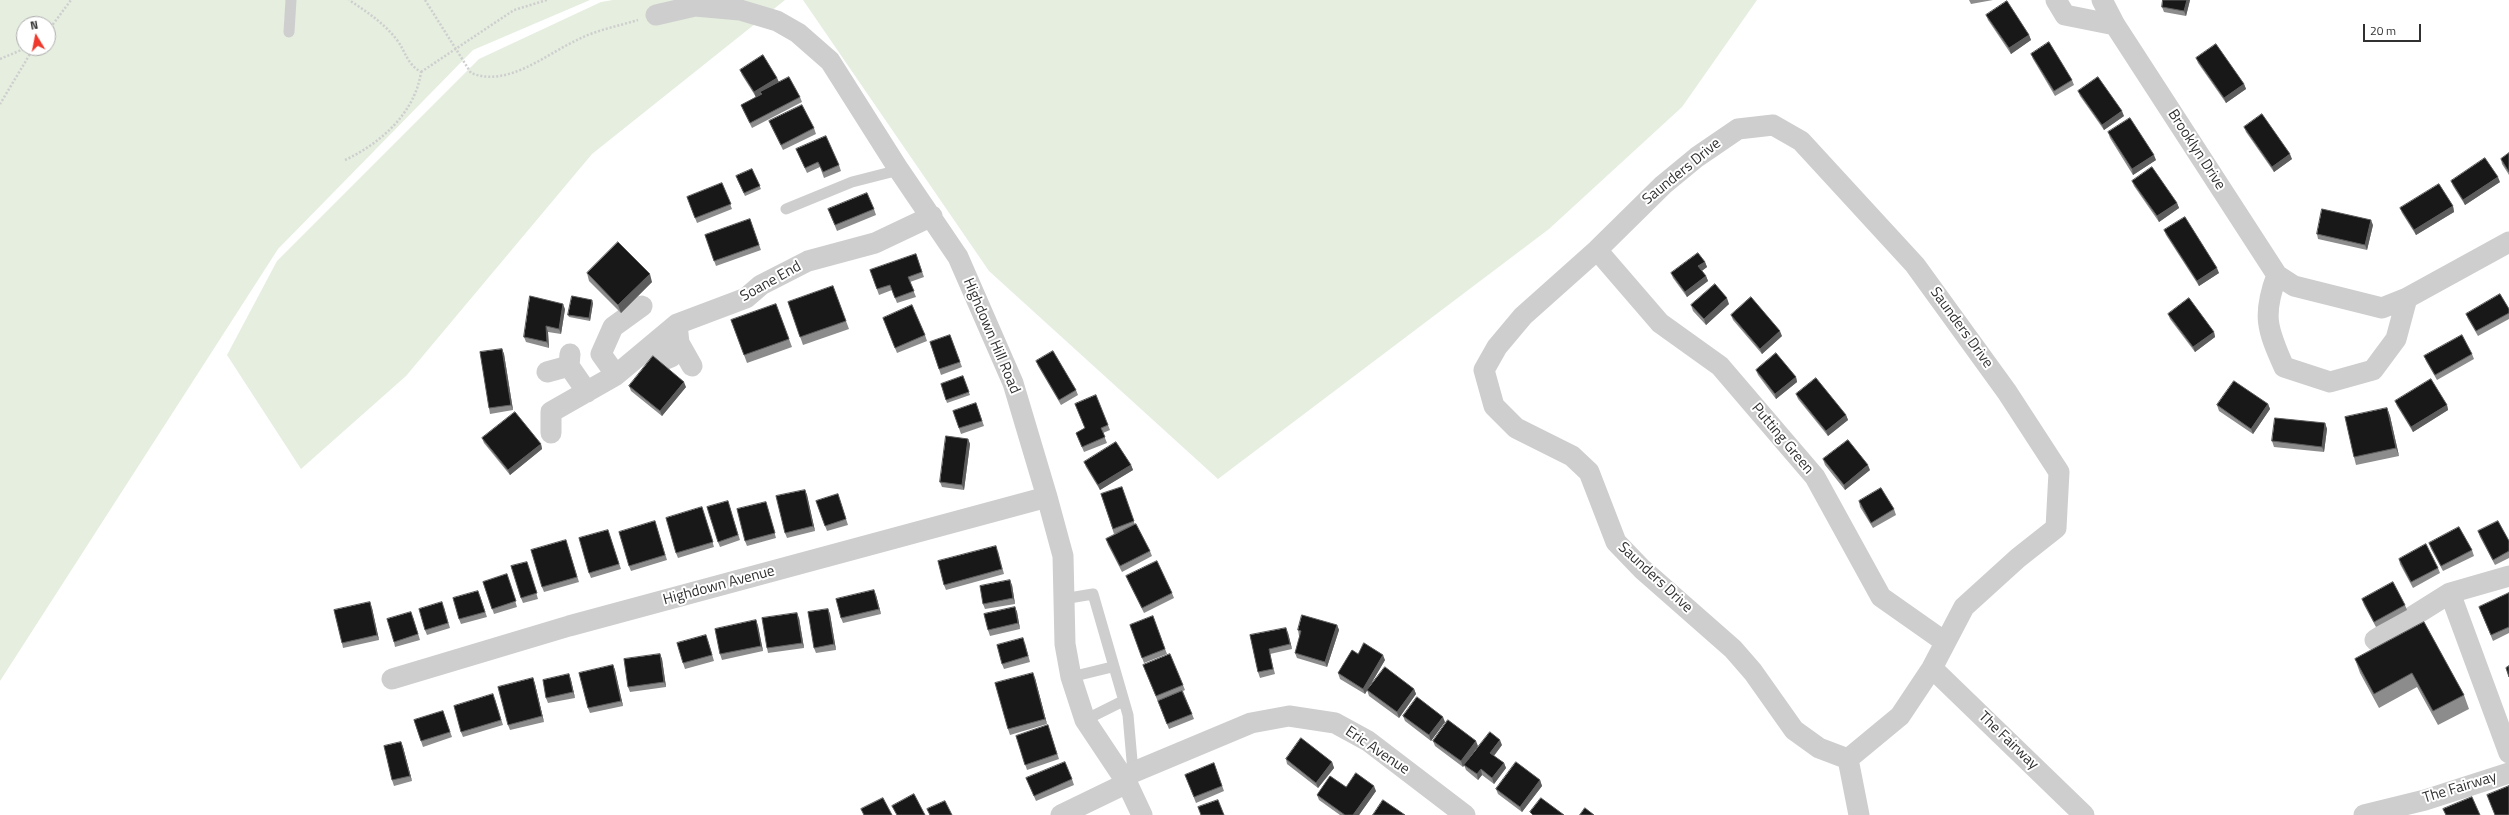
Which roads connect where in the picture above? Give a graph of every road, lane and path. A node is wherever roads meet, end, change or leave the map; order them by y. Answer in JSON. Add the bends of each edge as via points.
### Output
{"nodes":[{"id":1,"x":70,"y":0,"type":"edge"},
{"id":2,"x":291,"y":0,"type":"edge"},
{"id":3,"x":349,"y":0,"type":"edge"},
{"id":4,"x":425,"y":0,"type":"edge"},
{"id":5,"x":547,"y":0,"type":"edge"},
{"id":6,"x":2056,"y":0,"type":"edge"},
{"id":7,"x":2102,"y":0,"type":"edge"},
{"id":8,"x":656,"y":15,"type":"joint"},
{"id":9,"x":56,"y":19,"type":"edge"},
{"id":10,"x":2115,"y":25,"type":"junction"},
{"id":11,"x":289,"y":32,"type":"dead end"},
{"id":12,"x":456,"y":50,"type":"junction"},
{"id":13,"x":16,"y":53,"type":"edge"},
{"id":14,"x":29,"y":56,"type":"edge"},
{"id":15,"x":0,"y":59,"type":"edge"},
{"id":16,"x":421,"y":72,"type":"junction"},
{"id":17,"x":0,"y":104,"type":"edge"},
{"id":18,"x":345,"y":160,"type":"dead end"},
{"id":19,"x":899,"y":170,"type":"junction"},
{"id":20,"x":786,"y":209,"type":"dead end"},
{"id":21,"x":932,"y":216,"type":"junction"},
{"id":22,"x":2509,"y":242,"type":"edge"},
{"id":23,"x":1596,"y":250,"type":"junction"},
{"id":24,"x":2276,"y":275,"type":"junction"},
{"id":25,"x":2407,"y":298,"type":"junction"},
{"id":26,"x":642,"y":306,"type":"dead end"},
{"id":27,"x":678,"y":334,"type":"junction"},
{"id":28,"x":661,"y":361,"type":"edge"},
{"id":29,"x":692,"y":366,"type":"dead end"},
{"id":30,"x":548,"y":372,"type":"dead end"},
{"id":31,"x":616,"y":375,"type":"junction"},
{"id":32,"x":587,"y":392,"type":"junction"},
{"id":33,"x":551,"y":433,"type":"dead end"},
{"id":34,"x":1047,"y":497,"type":"junction"},
{"id":35,"x":2509,"y":576,"type":"edge"},
{"id":36,"x":2450,"y":593,"type":"junction"},
{"id":37,"x":1063,"y":599,"type":"junction"},
{"id":38,"x":2375,"y":640,"type":"dead end"},
{"id":39,"x":1945,"y":642,"type":"junction"},
{"id":40,"x":1112,"y":667,"type":"junction"},
{"id":41,"x":1932,"y":668,"type":"junction"},
{"id":42,"x":1071,"y":678,"type":"junction"},
{"id":43,"x":392,"y":679,"type":"dead end"},
{"id":44,"x":1123,"y":701,"type":"junction"},
{"id":45,"x":1086,"y":720,"type":"junction"},
{"id":46,"x":2504,"y":722,"type":"edge"},
{"id":47,"x":2509,"y":753,"type":"edge"},
{"id":48,"x":1848,"y":759,"type":"junction"},
{"id":49,"x":2509,"y":773,"type":"edge"},
{"id":50,"x":1127,"y":778,"type":"junction"},
{"id":51,"x":2428,"y":807,"type":"edge"},
{"id":52,"x":1061,"y":815,"type":"edge"},
{"id":53,"x":1142,"y":815,"type":"edge"},
{"id":54,"x":1465,"y":815,"type":"edge"},
{"id":55,"x":1859,"y":815,"type":"edge"},
{"id":56,"x":2084,"y":815,"type":"edge"},
{"id":57,"x":2364,"y":815,"type":"edge"}],
"edges":[{"from":1,"to":9,"type":"path"},
{"from":2,"to":11,"type":"lane"},
{"from":3,"to":16,"type":"path","via":[[380,22],[397,40],[406,59]]},
{"from":4,"to":12,"type":"path"},
{"from":5,"to":12,"type":"path","via":[[514,10]]},
{"from":6,"to":10,"type":"street","via":[[2065,15]]},
{"from":7,"to":10,"type":"street","name":"Brooklyn Drive"},
{"from":8,"to":12,"type":"path","via":[[580,38],[510,74],[497,78],[482,78],[471,73]]},
{"from":8,"to":19,"type":"street","name":"Highdown Hill Road","via":[[695,6],[740,10],[777,21],[798,33],[830,61]]},
{"from":10,"to":24,"type":"street","name":"Brooklyn Drive"},
{"from":12,"to":16,"type":"path"},
{"from":13,"to":15,"type":"path"},
{"from":14,"to":17,"type":"path"},
{"from":16,"to":18,"type":"path","via":[[419,85],[406,110],[387,133],[368,149]]},
{"from":19,"to":20,"type":"lane","via":[[852,182]]},
{"from":19,"to":21,"type":"street","name":"Highdown Hill Road"},
{"from":21,"to":27,"type":"street","name":"Soane End","via":[[875,243],[808,261],[761,285],[746,298]]},
{"from":21,"to":34,"type":"street","name":"Highdown Hill Road","via":[[958,257],[1013,383]]},
{"from":22,"to":25,"type":"street","name":"Brooklyn Drive"},
{"from":23,"to":39,"type":"street","name":"Putting Green","via":[[1660,323],[1720,366],[1815,477],[1881,597]]},
{"from":23,"to":39,"type":"street","name":"Saunders Drive","via":[[1636,210],[1697,157],[1738,129],[1773,125],[1802,141],[1915,265],[2007,392],[2059,472],[2056,528],[1964,607]]},
{"from":23,"to":48,"type":"street","name":"Saunders Drive","via":[[1523,316],[1497,347],[1484,370],[1494,406],[1516,428],[1572,456],[1589,472],[1616,542],[1642,569],[1733,649],[1753,672],[1794,730],[1818,748]]},
{"from":24,"to":25,"type":"street","name":"Brooklyn Drive","via":[[2294,286],[2382,308]]},
{"from":24,"to":25,"type":"street","via":[[2268,300],[2269,332],[2284,367],[2330,382],[2373,370],[2396,339]]},
{"from":26,"to":31,"type":"street","via":[[614,327],[601,354]]},
{"from":27,"to":28,"type":"street","via":[[671,357]]},
{"from":27,"to":29,"type":"street"},
{"from":27,"to":31,"type":"street","name":"Soane End"},
{"from":30,"to":32,"type":"street","via":[[570,360]]},
{"from":31,"to":32,"type":"street","name":"Soane End"},
{"from":32,"to":33,"type":"street","name":"Soane End","via":[[551,412]]},
{"from":34,"to":37,"type":"street","name":"Highdown Hill Road","via":[[1063,556]]},
{"from":34,"to":43,"type":"street","name":"Highdown Avenue","via":[[569,626]]},
{"from":35,"to":36,"type":"street"},
{"from":36,"to":38,"type":"street"},
{"from":36,"to":46,"type":"street"},
{"from":37,"to":40,"type":"lane","via":[[1093,594]]},
{"from":37,"to":42,"type":"street","name":"Highdown Hill Road","via":[[1065,644]]},
{"from":39,"to":41,"type":"street","name":"Saunders Drive"},
{"from":40,"to":42,"type":"lane"},
{"from":40,"to":44,"type":"lane"},
{"from":41,"to":48,"type":"street","name":"Saunders Drive","via":[[1900,716]]},
{"from":41,"to":56,"type":"street","name":"The Fairway"},
{"from":42,"to":45,"type":"street","name":"Highdown Hill Road"},
{"from":44,"to":45,"type":"lane"},
{"from":44,"to":50,"type":"lane","via":[[1128,715]]},
{"from":45,"to":50,"type":"street","name":"Highdown Hill Road"},
{"from":46,"to":47,"type":"street"},
{"from":48,"to":55,"type":"street"},
{"from":49,"to":51,"type":"street","name":"The Fairway"},
{"from":50,"to":52,"type":"street","name":"Eric Avenue"},
{"from":50,"to":53,"type":"street","name":"Highdown Hill Road"},
{"from":50,"to":54,"type":"street","name":"Eric Avenue","via":[[1251,723],[1289,716],[1335,723],[1368,741]]},
{"from":51,"to":57,"type":"street","name":"The Fairway"}]}
